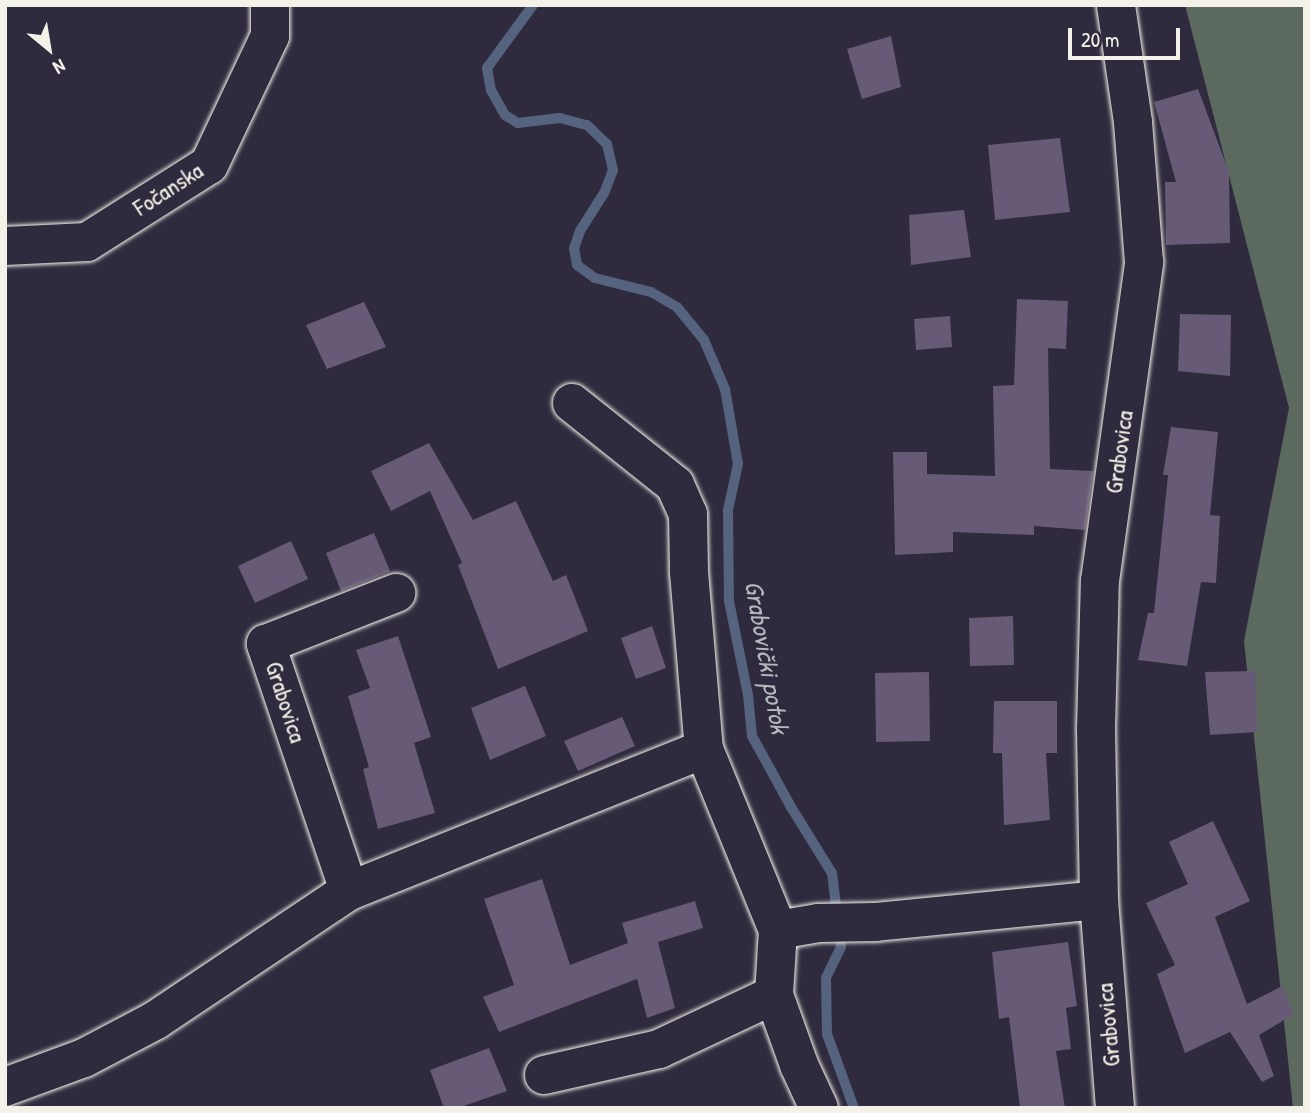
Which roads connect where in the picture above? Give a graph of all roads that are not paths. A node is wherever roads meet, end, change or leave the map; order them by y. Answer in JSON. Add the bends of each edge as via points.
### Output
{"nodes":[{"id":1,"x":270,"y":5,"type":"edge"},
{"id":2,"x":1116,"y":5,"type":"edge"},
{"id":3,"x":5,"y":246,"type":"edge"},
{"id":4,"x":572,"y":403,"type":"dead end"},
{"id":5,"x":396,"y":593,"type":"dead end"},
{"id":6,"x":704,"y":749,"type":"junction"},
{"id":7,"x":349,"y":891,"type":"junction"},
{"id":8,"x":1098,"y":901,"type":"junction"},
{"id":9,"x":778,"y":930,"type":"junction"},
{"id":10,"x":774,"y":995,"type":"junction"},
{"id":11,"x":544,"y":1075,"type":"dead end"},
{"id":12,"x":5,"y":1087,"type":"edge"},
{"id":13,"x":819,"y":1108,"type":"edge"},
{"id":14,"x":1115,"y":1108,"type":"edge"}],
"edges":[{"from":1,"to":3,"type":"street","name":"Fočanska","via":[[270,36],[209,164],[87,242]]},
{"from":2,"to":8,"type":"street","name":"Grabovica","via":[[1133,122],[1144,262],[1100,581]]},
{"from":4,"to":6,"type":"street","via":[[675,485],[688,514]]},
{"from":5,"to":7,"type":"street","name":"Grabovica","via":[[266,644]]},
{"from":6,"to":7,"type":"street"},
{"from":6,"to":9,"type":"street"},
{"from":7,"to":12,"type":"street","via":[[156,1020],[84,1058]]},
{"from":8,"to":9,"type":"street"},
{"from":8,"to":14,"type":"street","name":"Grabovica"},
{"from":9,"to":10,"type":"street"},
{"from":10,"to":11,"type":"street","via":[[659,1049]]},
{"from":10,"to":13,"type":"street"}]}
